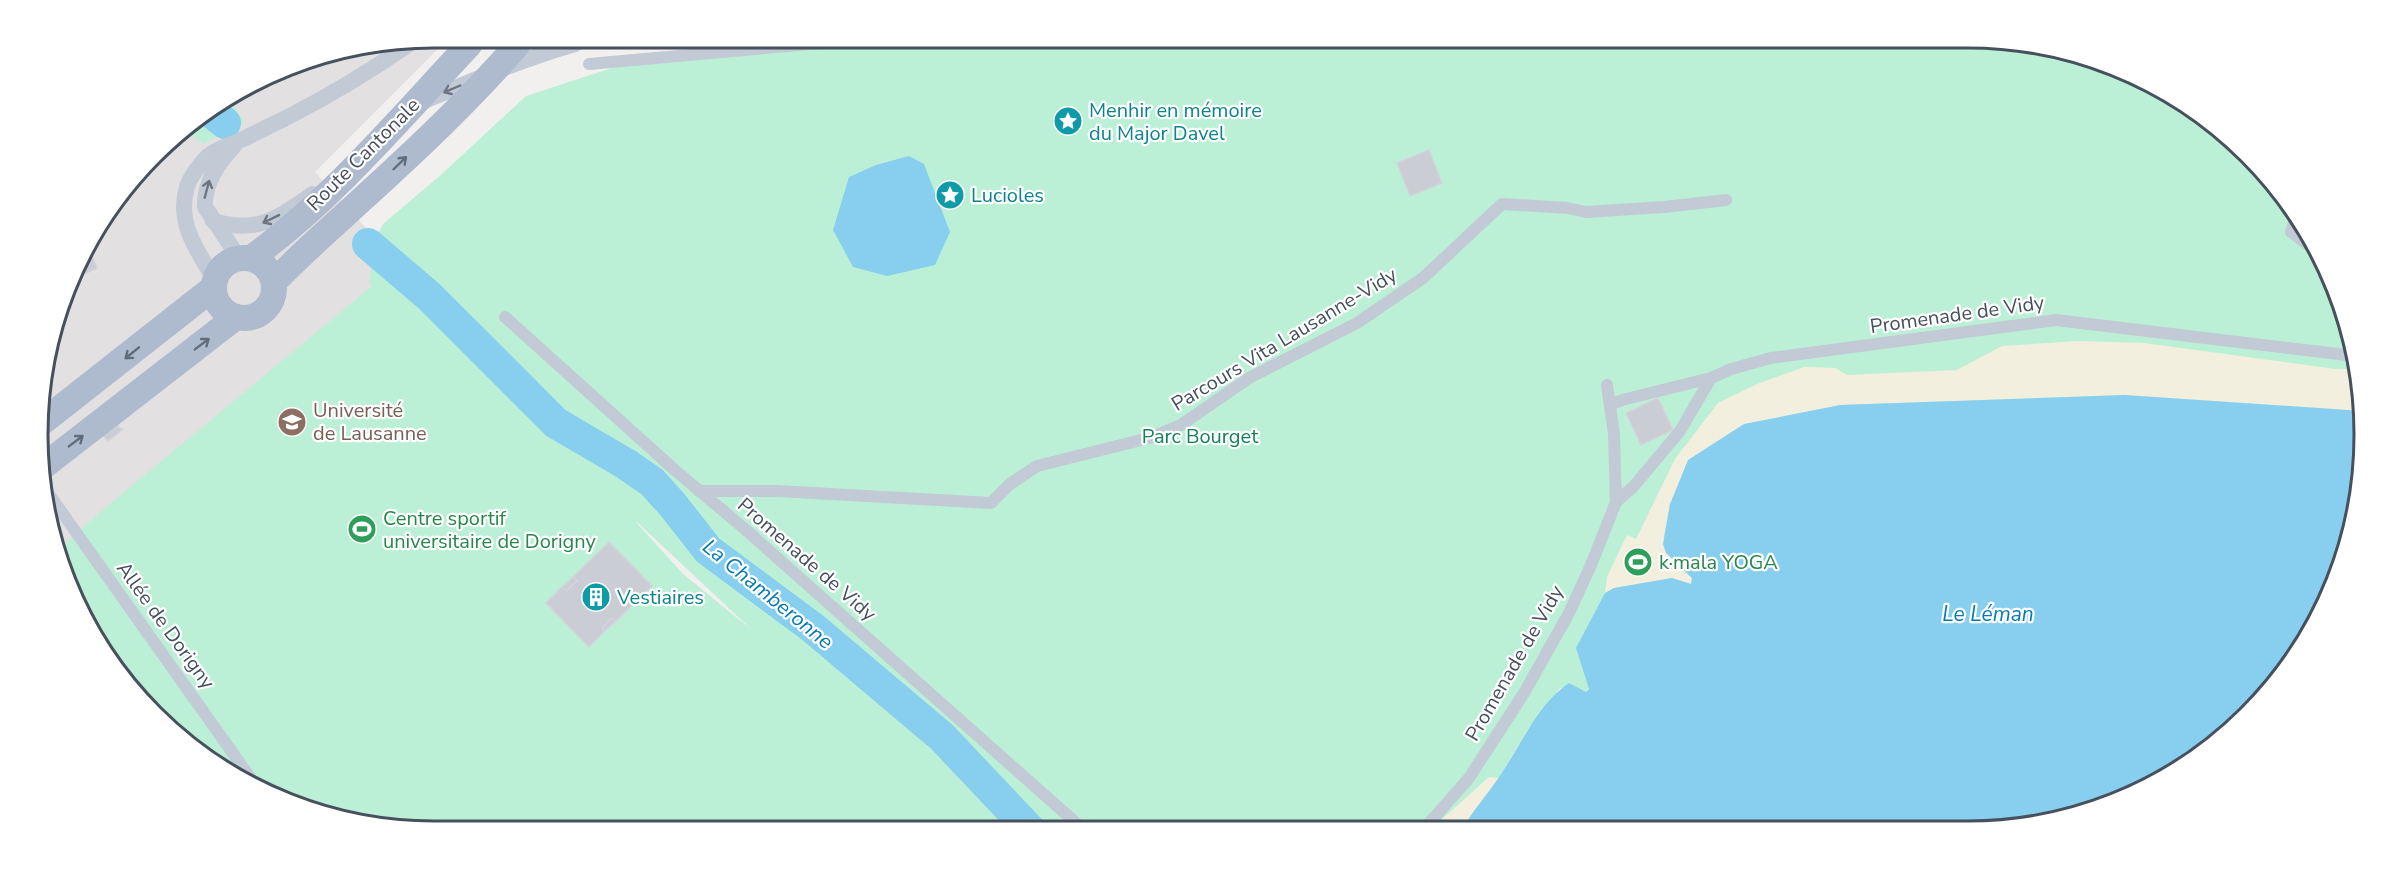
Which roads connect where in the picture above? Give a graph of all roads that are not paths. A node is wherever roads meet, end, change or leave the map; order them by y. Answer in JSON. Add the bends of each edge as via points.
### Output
{"nodes":[{"id":1,"x":466,"y":48,"type":"edge"},
{"id":2,"x":515,"y":48,"type":"edge"},
{"id":3,"x":561,"y":48,"type":"edge"},
{"id":4,"x":766,"y":48,"type":"edge"},
{"id":5,"x":401,"y":50,"type":"edge"},
{"id":6,"x":589,"y":64,"type":"dead end"},
{"id":7,"x":495,"y":71,"type":"junction"},
{"id":8,"x":410,"y":107,"type":"junction"},
{"id":9,"x":240,"y":140,"type":"junction"},
{"id":10,"x":356,"y":165,"type":"junction"},
{"id":11,"x":1726,"y":200,"type":"dead end"},
{"id":12,"x":213,"y":221,"type":"junction"},
{"id":13,"x":2293,"y":226,"type":"edge"},
{"id":14,"x":2301,"y":240,"type":"edge"},
{"id":15,"x":245,"y":258,"type":"junction"},
{"id":16,"x":274,"y":282,"type":"junction"},
{"id":17,"x":214,"y":284,"type":"junction"},
{"id":18,"x":236,"y":317,"type":"junction"},
{"id":19,"x":506,"y":317,"type":"dead end"},
{"id":20,"x":2346,"y":355,"type":"edge"},
{"id":21,"x":1711,"y":378,"type":"junction"},
{"id":22,"x":1606,"y":385,"type":"dead end"},
{"id":23,"x":1610,"y":405,"type":"junction"},
{"id":24,"x":49,"y":418,"type":"edge"},
{"id":25,"x":50,"y":473,"type":"edge"},
{"id":26,"x":699,"y":491,"type":"junction"},
{"id":27,"x":52,"y":492,"type":"edge"},
{"id":28,"x":1616,"y":502,"type":"junction"},
{"id":29,"x":246,"y":772,"type":"edge"},
{"id":30,"x":1074,"y":821,"type":"edge"},
{"id":31,"x":1431,"y":821,"type":"edge"}],
"edges":[{"from":1,"to":8,"type":"main road","name":"Route Cantonale"},
{"from":2,"to":7,"type":"main road","name":"Route Cantonale"},
{"from":3,"to":7,"type":"street"},
{"from":4,"to":6,"type":"street"},
{"from":5,"to":9,"type":"street","via":[[335,92]]},
{"from":7,"to":8,"type":"street","one_way":true},
{"from":16,"to":7,"type":"main road","name":"Route Cantonale","one_way":true},
{"from":8,"to":10,"type":"main road","name":"Route Cantonale"},
{"from":12,"to":9,"type":"street","one_way":true,"via":[[205,207],[207,183]]},
{"from":9,"to":17,"type":"street","via":[[208,156],[188,184],[184,200],[191,241]]},
{"from":10,"to":12,"type":"street","one_way":true,"via":[[291,209],[257,226],[234,227]]},
{"from":10,"to":15,"type":"main road","name":"Route Cantonale","via":[[280,237]]},
{"from":11,"to":26,"type":"street","name":"Parcours Vita Lausanne-Vidy","via":[[1586,212],[1502,204],[1424,278],[1357,323],[1249,378],[1181,425],[1149,438],[1037,466],[991,503],[777,491]]},
{"from":12,"to":15,"type":"street"},
{"from":13,"to":14,"type":"street","via":[[2291,232]]},
{"from":15,"to":16,"type":"main road","via":[[262,263]]},
{"from":15,"to":17,"type":"main road","via":[[228,262]]},
{"from":16,"to":18,"type":"main road","via":[[274,292],[265,310],[246,318]]},
{"from":17,"to":18,"type":"main road","via":[[218,303]]},
{"from":17,"to":24,"type":"main road","one_way":true},
{"from":25,"to":18,"type":"main road","one_way":true},
{"from":19,"to":26,"type":"street","name":"Promenade de Vidy"},
{"from":20,"to":21,"type":"street","name":"Promenade de Vidy","via":[[2056,320],[1771,358]]},
{"from":21,"to":23,"type":"street","name":"Promenade de Vidy"},
{"from":21,"to":28,"type":"street","name":"Promenade de Vidy","via":[[1680,431]]},
{"from":22,"to":23,"type":"street","name":"Promenade de Vidy"},
{"from":23,"to":28,"type":"street","name":"Promenade de Vidy"},
{"from":26,"to":30,"type":"street","name":"Promenade de Vidy"},
{"from":27,"to":29,"type":"street","name":"Allée de Dorigny"},
{"from":28,"to":31,"type":"street","name":"Promenade de Vidy","via":[[1569,613],[1524,693],[1468,778]]}]}
